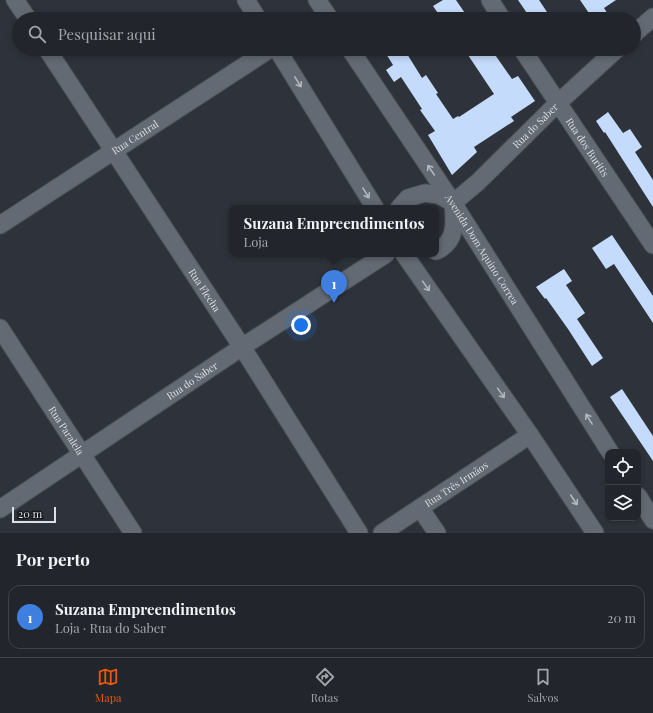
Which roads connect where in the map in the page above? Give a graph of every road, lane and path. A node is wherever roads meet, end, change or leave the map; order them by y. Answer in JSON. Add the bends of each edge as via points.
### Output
{"nodes":[{"id":1,"x":15,"y":0,"type":"edge"},
{"id":2,"x":246,"y":0,"type":"edge"},
{"id":3,"x":317,"y":0,"type":"edge"},
{"id":4,"x":490,"y":0,"type":"edge"},
{"id":5,"x":23,"y":12,"type":"edge"},
{"id":6,"x":254,"y":12,"type":"edge"},
{"id":7,"x":325,"y":12,"type":"edge"},
{"id":8,"x":498,"y":12,"type":"edge"},
{"id":9,"x":653,"y":17,"type":"edge"},
{"id":10,"x":641,"y":28,"type":"edge"},
{"id":11,"x":52,"y":56,"type":"edge"},
{"id":12,"x":259,"y":56,"type":"edge"},
{"id":13,"x":281,"y":56,"type":"edge"},
{"id":14,"x":355,"y":56,"type":"edge"},
{"id":15,"x":527,"y":56,"type":"edge"},
{"id":16,"x":609,"y":56,"type":"edge"},
{"id":17,"x":558,"y":103,"type":"junction"},
{"id":18,"x":114,"y":151,"type":"junction"},
{"id":19,"x":453,"y":203,"type":"junction"},
{"id":20,"x":373,"y":205,"type":"edge"},
{"id":21,"x":401,"y":205,"type":"edge"},
{"id":22,"x":0,"y":225,"type":"edge"},
{"id":23,"x":653,"y":245,"type":"edge"},
{"id":24,"x":439,"y":250,"type":"edge"},
{"id":25,"x":381,"y":257,"type":"edge"},
{"id":26,"x":406,"y":257,"type":"edge"},
{"id":27,"x":0,"y":328,"type":"edge"},
{"id":28,"x":242,"y":347,"type":"junction"},
{"id":29,"x":530,"y":434,"type":"junction"},
{"id":30,"x":608,"y":449,"type":"edge"},
{"id":31,"x":82,"y":454,"type":"junction"},
{"id":32,"x":641,"y":500,"type":"edge"},
{"id":33,"x":420,"y":508,"type":"junction"},
{"id":34,"x":0,"y":509,"type":"edge"},
{"id":35,"x":652,"y":516,"type":"edge"},
{"id":36,"x":133,"y":533,"type":"edge"},
{"id":37,"x":359,"y":533,"type":"edge"},
{"id":38,"x":382,"y":533,"type":"edge"},
{"id":39,"x":437,"y":533,"type":"edge"},
{"id":40,"x":595,"y":533,"type":"edge"}],
"edges":[{"from":1,"to":5,"type":"street"},
{"from":2,"to":6,"type":"street"},
{"from":3,"to":7,"type":"street"},
{"from":4,"to":8,"type":"street"},
{"from":9,"to":10,"type":"street"},
{"from":11,"to":18,"type":"street","name":"Rua Flecha"},
{"from":12,"to":18,"type":"street","name":"Rua Central"},
{"from":13,"to":20,"type":"street","one_way":true},
{"from":19,"to":14,"type":"street","name":"Avenida Dom Aquino Correa","one_way":true},
{"from":15,"to":17,"type":"street","name":"Rua dos Buritis"},
{"from":16,"to":17,"type":"street","name":"Rua do Saber"},
{"from":17,"to":19,"type":"street","name":"Rua do Saber","via":[[478,182]]},
{"from":17,"to":23,"type":"street","name":"Rua dos Buritis"},
{"from":18,"to":22,"type":"street","name":"Rua Central"},
{"from":18,"to":28,"type":"street","name":"Rua Flecha"},
{"from":19,"to":21,"type":"street","via":[[439,195],[425,193],[408,198]]},
{"from":19,"to":24,"type":"street","via":[[452,238]]},
{"from":30,"to":19,"type":"street","name":"Avenida Dom Aquino Correa","one_way":true},
{"from":25,"to":28,"type":"street","name":"Rua do Saber"},
{"from":26,"to":29,"type":"street","one_way":true},
{"from":27,"to":31,"type":"street","name":"Rua Paralela"},
{"from":28,"to":31,"type":"street","name":"Rua do Saber"},
{"from":28,"to":37,"type":"street","name":"Rua Flecha"},
{"from":29,"to":33,"type":"street","name":"Rua Três Irmãos"},
{"from":29,"to":40,"type":"street","one_way":true},
{"from":31,"to":34,"type":"street","name":"Rua do Saber"},
{"from":31,"to":36,"type":"street","name":"Rua Paralela"},
{"from":32,"to":35,"type":"street"},
{"from":33,"to":38,"type":"street","name":"Rua Três Irmãos"},
{"from":33,"to":39,"type":"street"}]}
